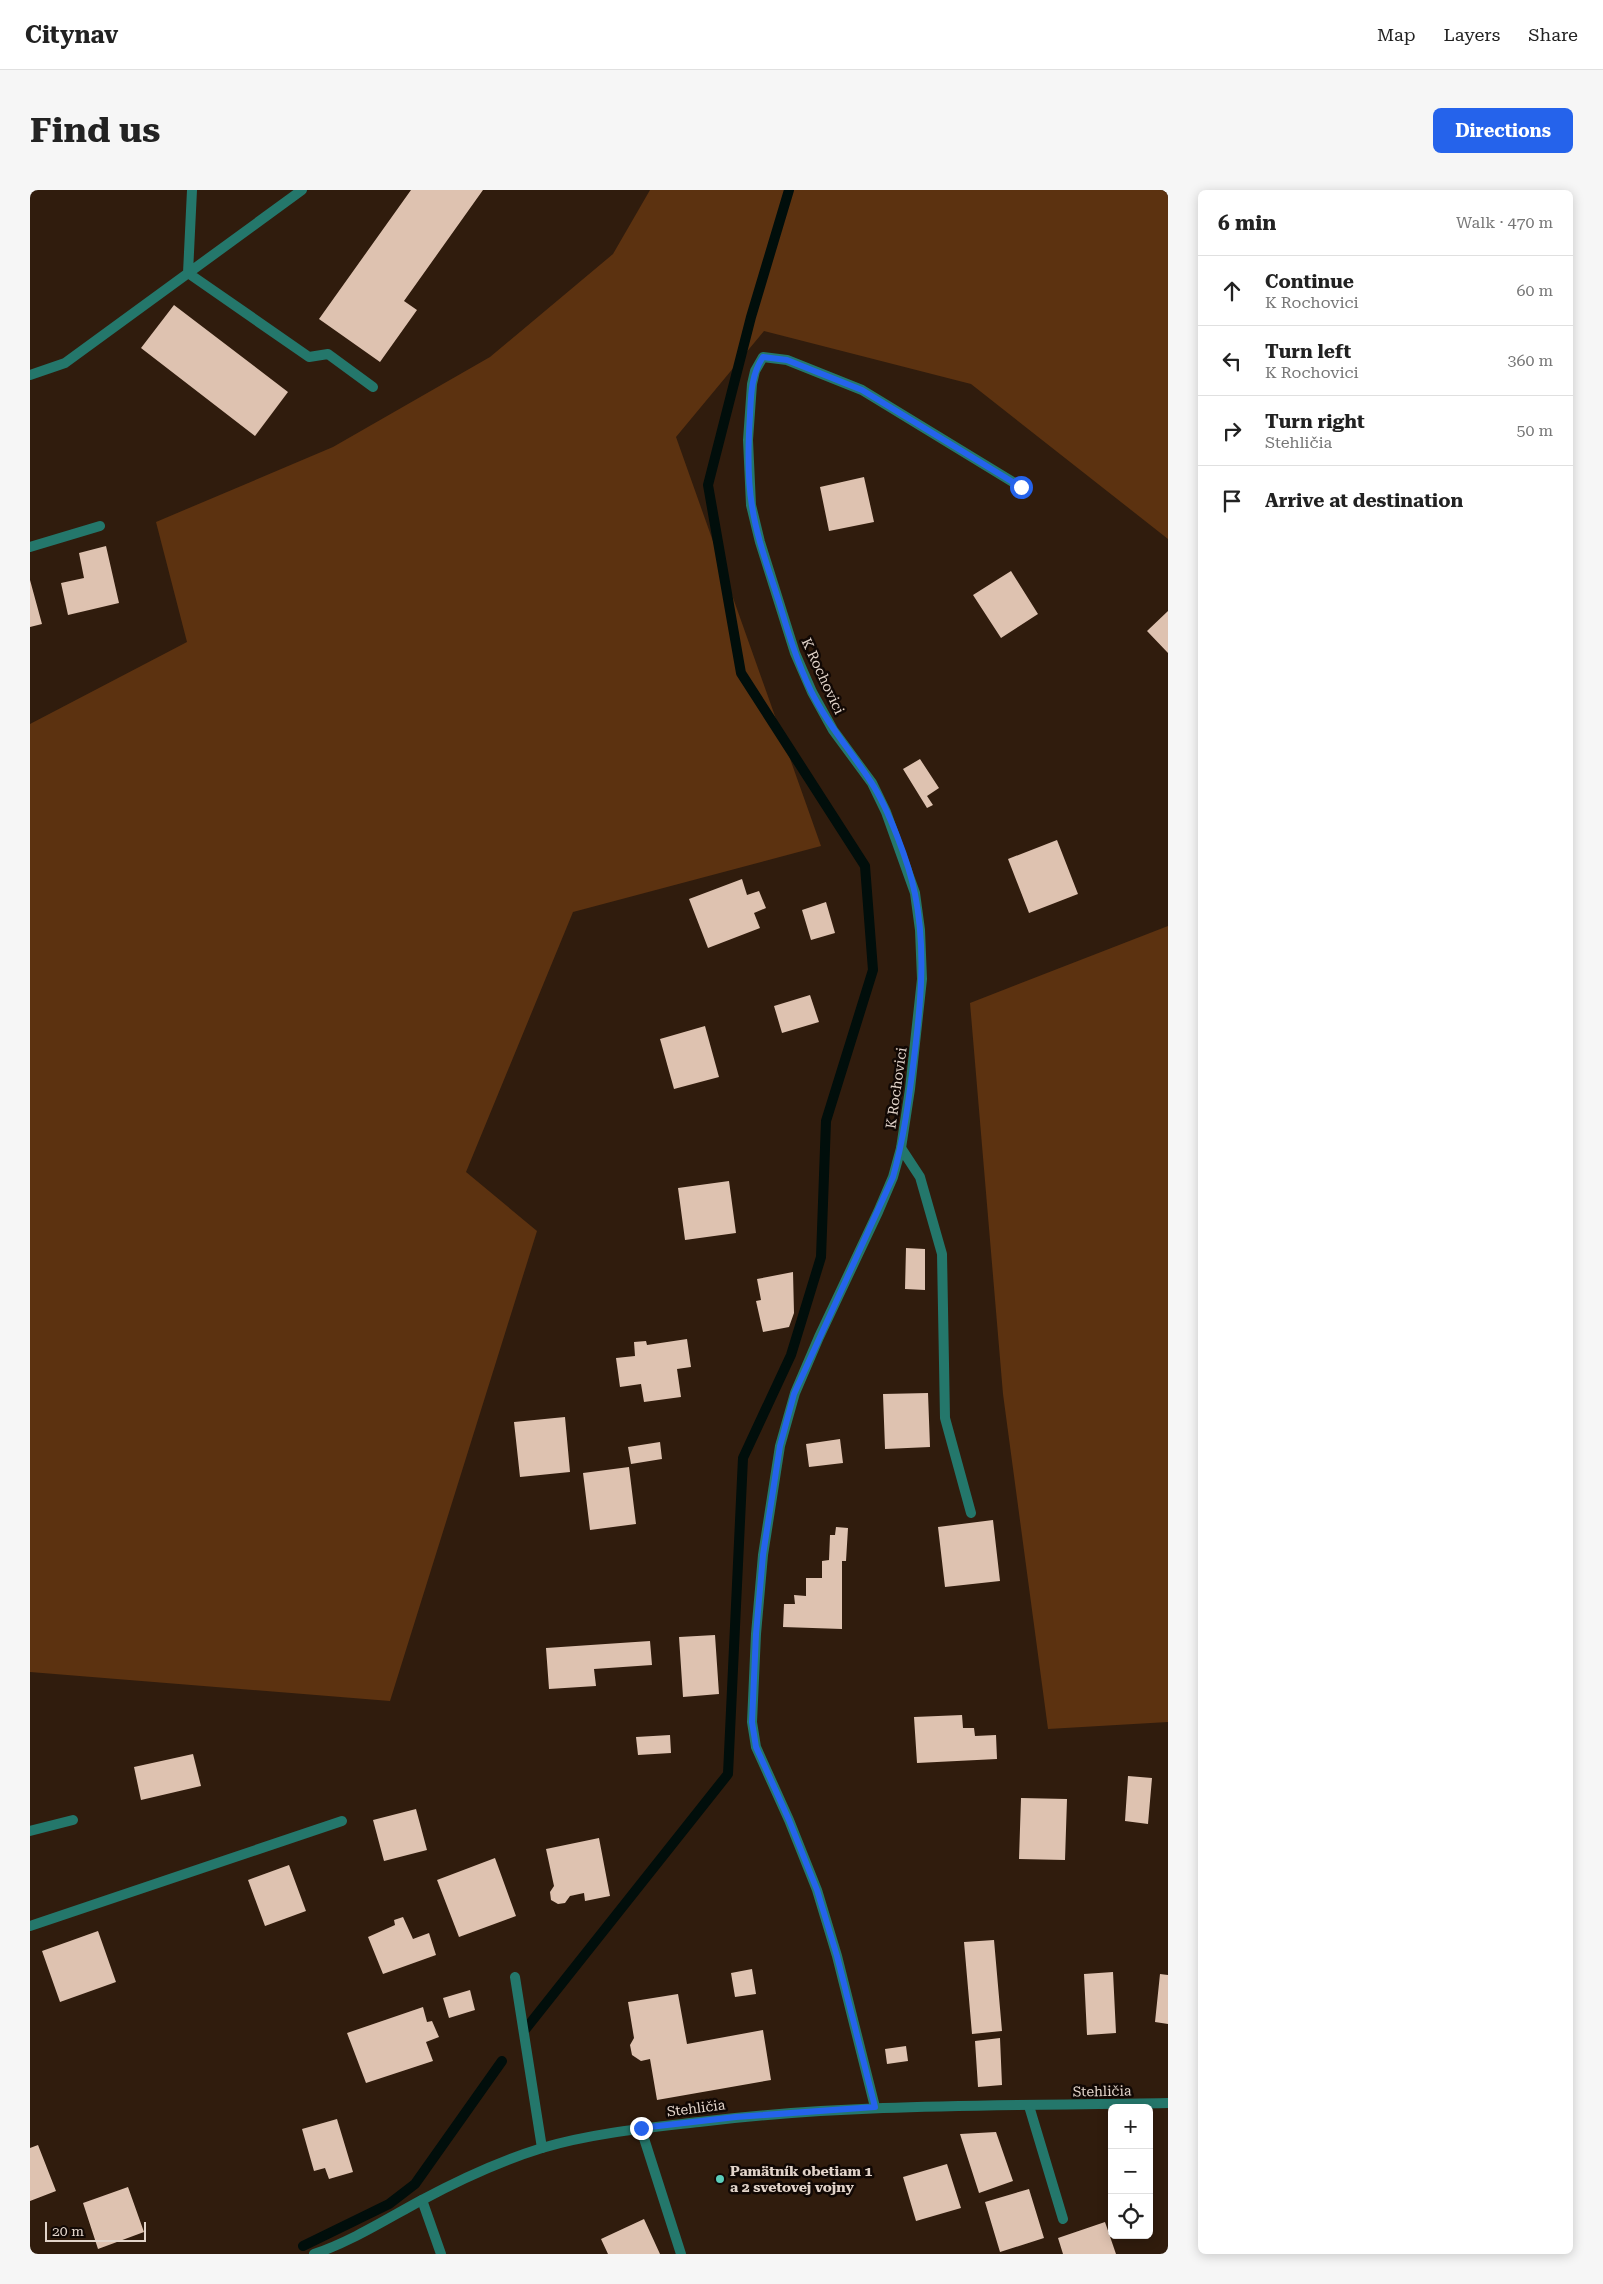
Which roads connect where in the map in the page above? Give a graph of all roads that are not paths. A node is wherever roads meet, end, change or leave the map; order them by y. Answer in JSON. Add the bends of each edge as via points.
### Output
{"nodes":[{"id":1,"x":192,"y":190,"type":"edge"},
{"id":2,"x":302,"y":190,"type":"edge"},
{"id":3,"x":188,"y":273,"type":"junction"},
{"id":4,"x":30,"y":375,"type":"edge"},
{"id":5,"x":373,"y":387,"type":"dead end"},
{"id":6,"x":1021,"y":487,"type":"dead end"},
{"id":7,"x":100,"y":526,"type":"dead end"},
{"id":8,"x":30,"y":547,"type":"edge"},
{"id":9,"x":901,"y":1148,"type":"junction"},
{"id":10,"x":971,"y":1513,"type":"dead end"},
{"id":11,"x":73,"y":1820,"type":"dead end"},
{"id":12,"x":342,"y":1820,"type":"dead end"},
{"id":13,"x":30,"y":1831,"type":"edge"},
{"id":14,"x":30,"y":1926,"type":"edge"},
{"id":15,"x":515,"y":1977,"type":"dead end"},
{"id":16,"x":1168,"y":2103,"type":"edge"},
{"id":17,"x":1029,"y":2106,"type":"junction"},
{"id":18,"x":875,"y":2107,"type":"junction"},
{"id":19,"x":641,"y":2128,"type":"junction"},
{"id":20,"x":542,"y":2148,"type":"junction"},
{"id":21,"x":422,"y":2200,"type":"junction"},
{"id":22,"x":1064,"y":2219,"type":"dead end"},
{"id":23,"x":314,"y":2254,"type":"edge"},
{"id":24,"x":441,"y":2254,"type":"edge"},
{"id":25,"x":681,"y":2254,"type":"edge"}],
"edges":[{"from":1,"to":3,"type":"street"},
{"from":2,"to":3,"type":"street"},
{"from":3,"to":4,"type":"street","via":[[65,363]]},
{"from":3,"to":5,"type":"street","via":[[309,357],[328,354]]},
{"from":6,"to":9,"type":"street","name":"K Rochovici","via":[[862,390],[787,360],[763,357],[758,364],[752,384],[748,456],[751,505],[760,542],[795,653],[812,692],[833,730],[872,783],[915,892],[922,980]]},
{"from":7,"to":8,"type":"street"},
{"from":9,"to":10,"type":"street","via":[[920,1177],[942,1254],[945,1418]]},
{"from":9,"to":18,"type":"street","name":"K Rochovici","via":[[882,1204],[794,1394],[780,1446],[763,1555],[752,1722],[756,1747],[817,1890]]},
{"from":11,"to":13,"type":"street"},
{"from":12,"to":14,"type":"street"},
{"from":15,"to":20,"type":"street"},
{"from":16,"to":17,"type":"street","name":"Stehličia"},
{"from":17,"to":18,"type":"street","name":"Stehličia"},
{"from":17,"to":22,"type":"street"},
{"from":18,"to":19,"type":"street","name":"Stehličia"},
{"from":19,"to":20,"type":"street","name":"Stehličia"},
{"from":19,"to":25,"type":"street"},
{"from":20,"to":21,"type":"street","name":"Stehličia","via":[[483,2170]]},
{"from":21,"to":23,"type":"street","name":"Stehličia","via":[[350,2240]]},
{"from":21,"to":24,"type":"street"}]}
